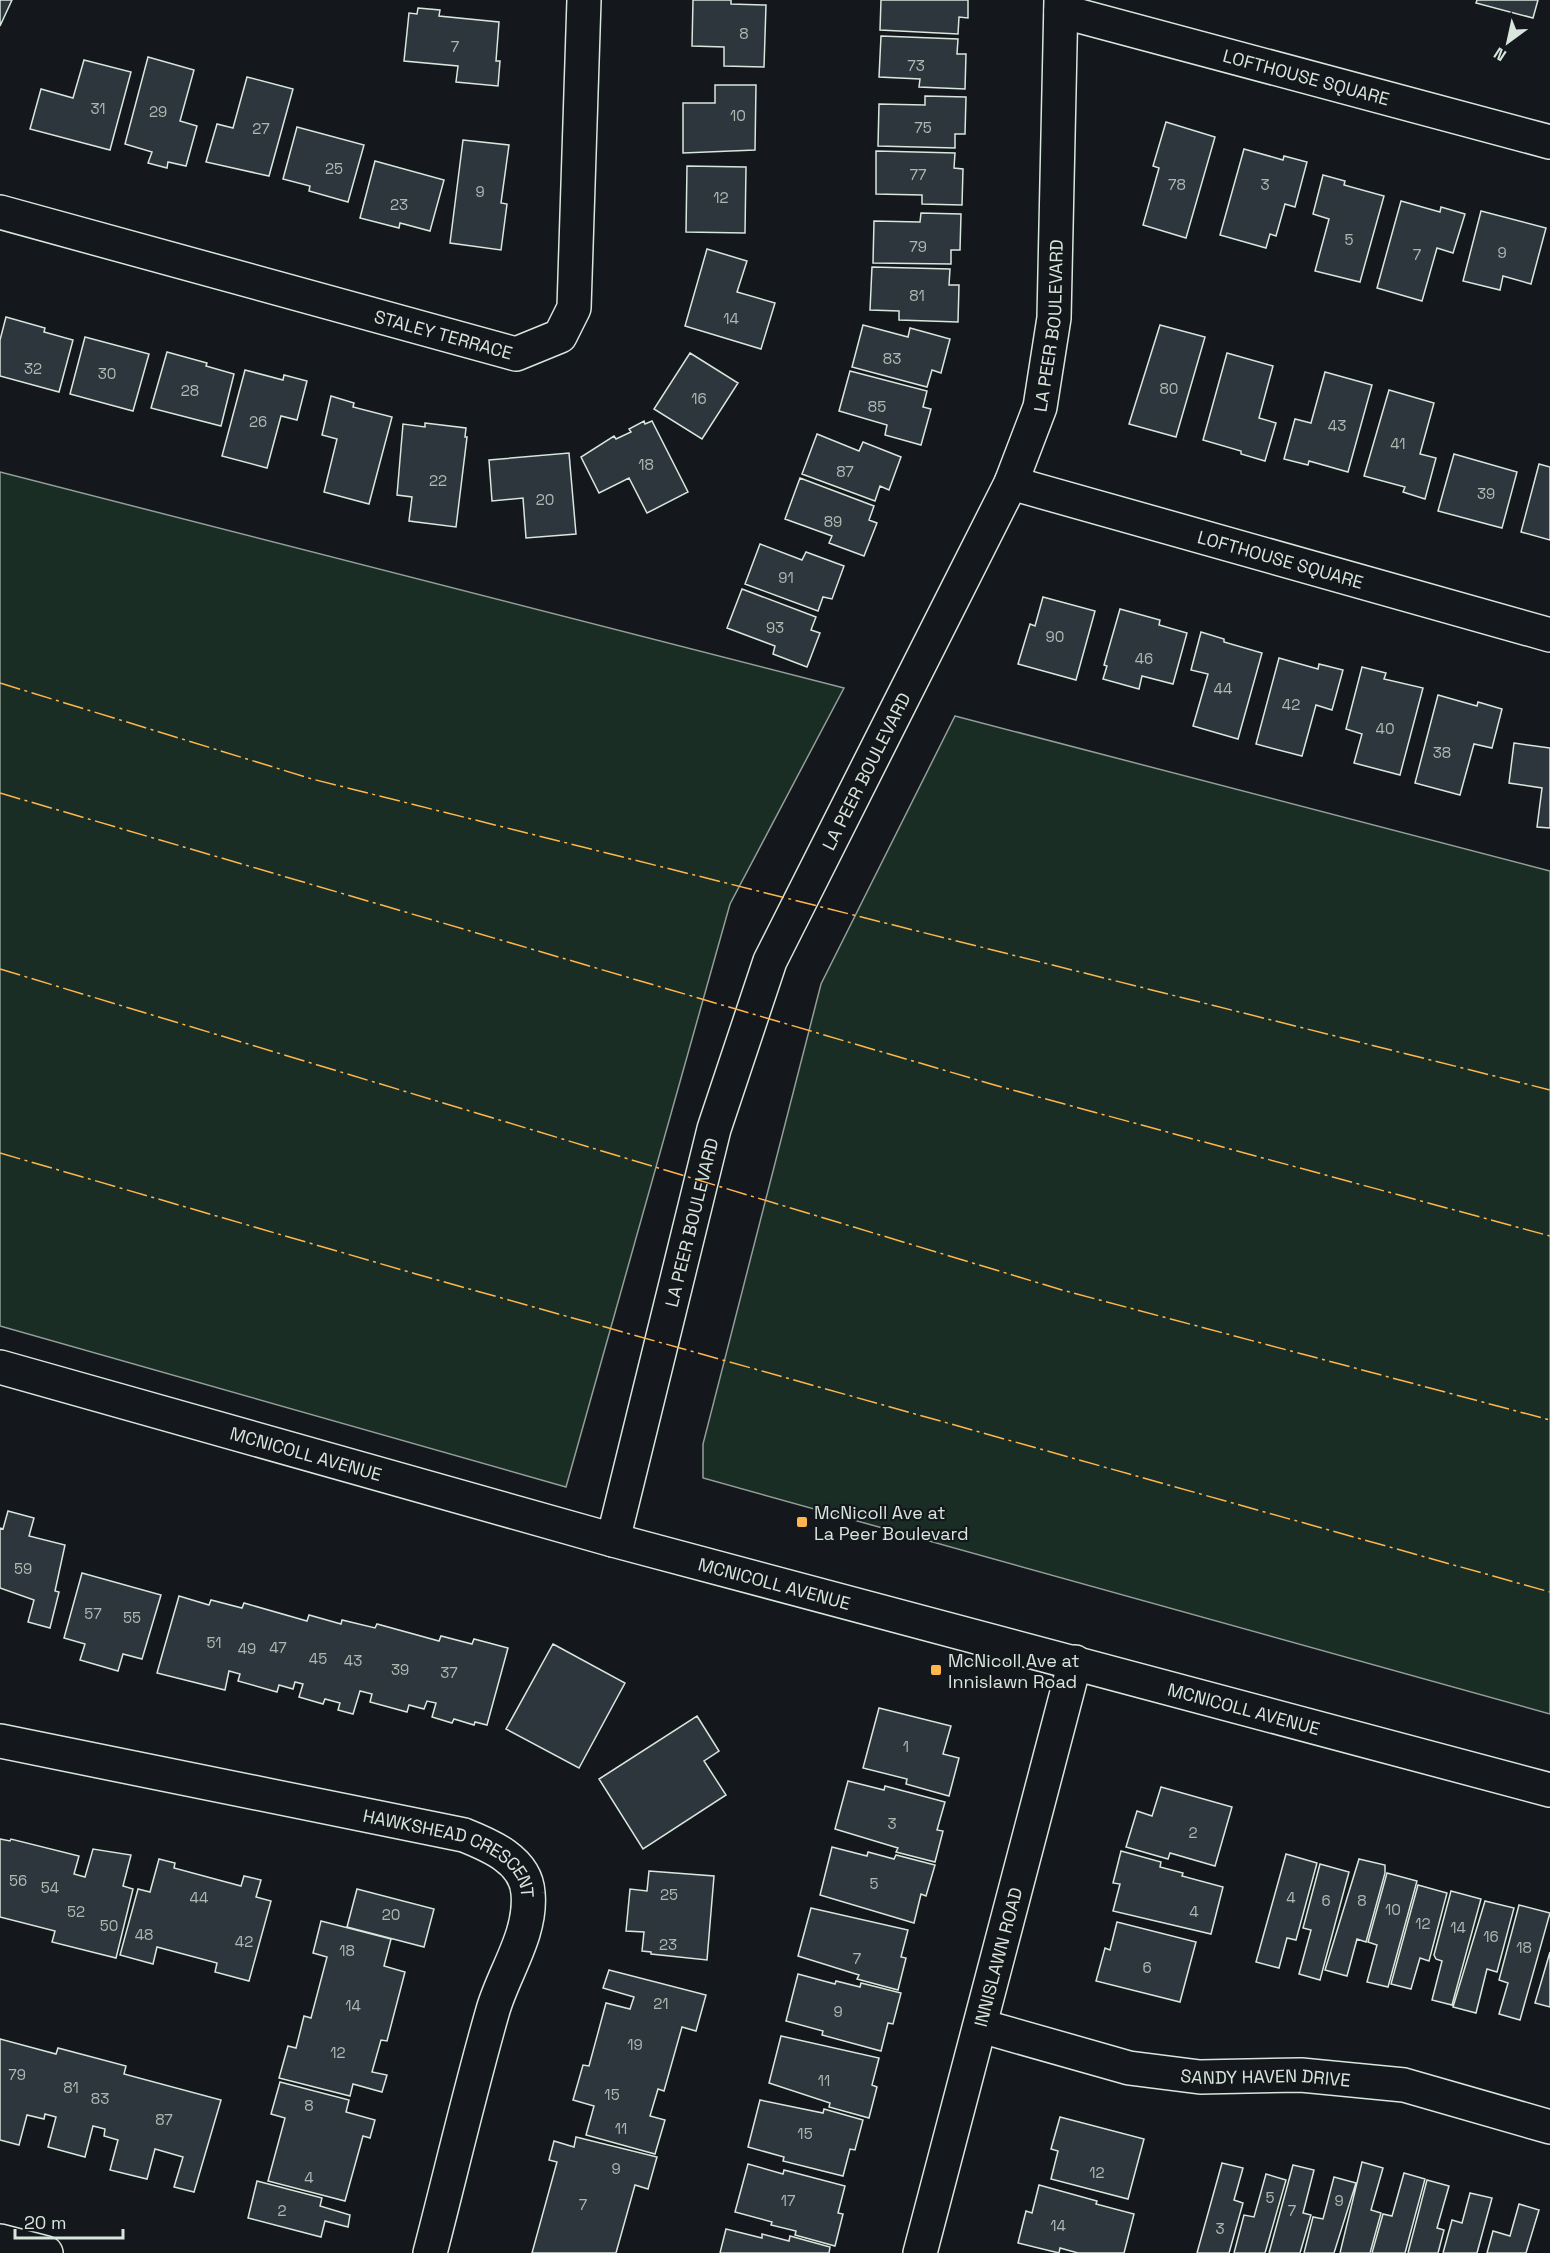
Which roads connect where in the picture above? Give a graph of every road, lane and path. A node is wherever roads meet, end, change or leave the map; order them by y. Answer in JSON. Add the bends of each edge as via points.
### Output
{"nodes":[{"id":1,"x":584,"y":0,"type":"edge"},
{"id":2,"x":1061,"y":6,"type":"edge"},
{"id":3,"x":1550,"y":142,"type":"edge"},
{"id":4,"x":0,"y":212,"type":"edge"},
{"id":5,"x":1011,"y":483,"type":"junction"},
{"id":6,"x":1550,"y":634,"type":"edge"},
{"id":7,"x":0,"y":1367,"type":"edge"},
{"id":8,"x":613,"y":1540,"type":"junction"},
{"id":9,"x":1075,"y":1662,"type":"junction"},
{"id":10,"x":0,"y":1741,"type":"edge"},
{"id":11,"x":1550,"y":1790,"type":"edge"},
{"id":12,"x":981,"y":2026,"type":"junction"},
{"id":13,"x":1550,"y":2127,"type":"edge"},
{"id":14,"x":0,"y":2241,"type":"edge"},
{"id":15,"x":46,"y":2253,"type":"edge"},
{"id":16,"x":430,"y":2253,"type":"edge"},
{"id":17,"x":920,"y":2253,"type":"edge"}],
"edges":[{"from":1,"to":4,"type":"street","name":"STALEY TERRACE","via":[[574,308],[560,336],[516,354]]},
{"from":2,"to":3,"type":"street","name":"LOFTHOUSE SQUARE"},
{"from":2,"to":5,"type":"street","name":"LA PEER BOULEVARD","via":[[1054,318],[1040,407]]},
{"from":5,"to":6,"type":"street","name":"LOFTHOUSE SQUARE"},
{"from":5,"to":8,"type":"street","name":"LA PEER BOULEVARD","via":[[770,961],[714,1130]]},
{"from":7,"to":8,"type":"street","name":"MCNICOLL AVENUE"},
{"from":8,"to":9,"type":"street","name":"MCNICOLL AVENUE"},
{"from":9,"to":11,"type":"street","name":"MCNICOLL AVENUE"},
{"from":9,"to":12,"type":"street","name":"INNISLAWN ROAD"},
{"from":10,"to":16,"type":"street","name":"HAWKSHEAD CRESCENT","via":[[464,1835],[494,1847],[518,1867],[528,1891],[527,1918],[494,2008]]},
{"from":12,"to":13,"type":"street","name":"SANDY HAVEN DRIVE","via":[[1129,2068],[1200,2078],[1301,2075],[1404,2085]]},
{"from":12,"to":17,"type":"street","name":"INNISLAWN ROAD"},
{"from":14,"to":15,"type":"street"}]}
